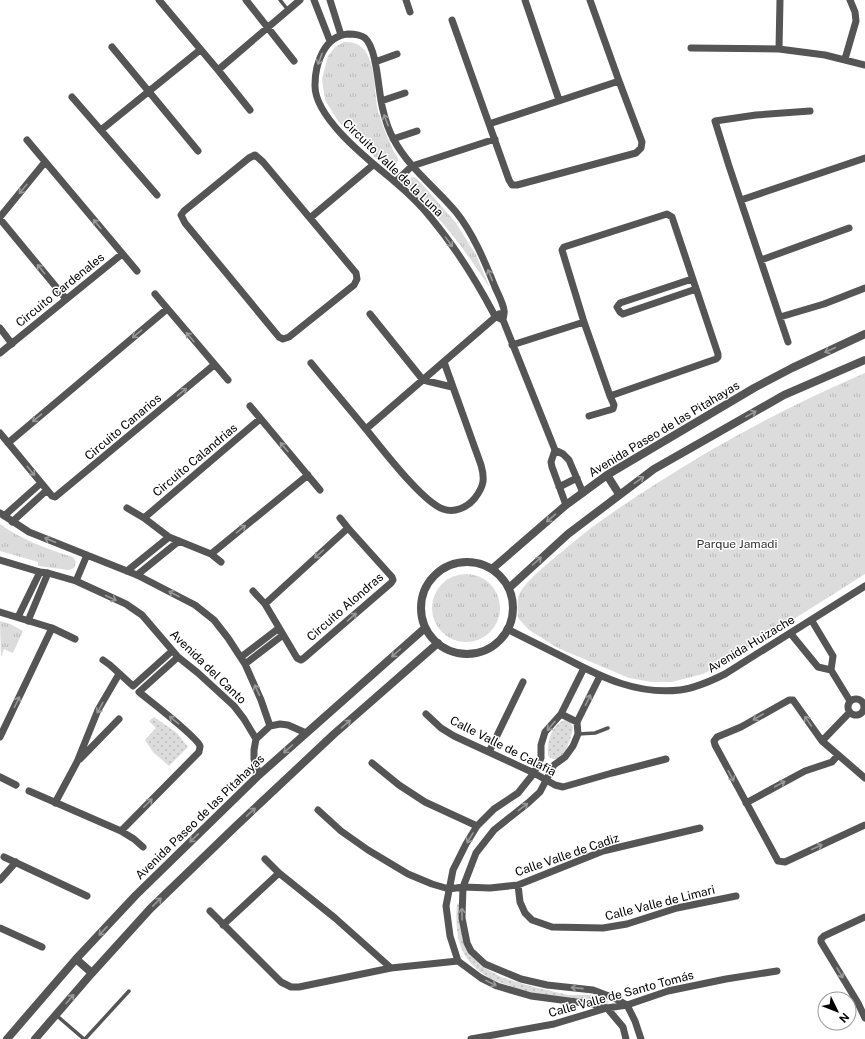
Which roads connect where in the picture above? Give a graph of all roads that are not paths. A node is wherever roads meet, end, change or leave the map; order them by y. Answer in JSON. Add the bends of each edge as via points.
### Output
{"nodes":[{"id":1,"x":159,"y":0,"type":"edge"},
{"id":2,"x":246,"y":0,"type":"edge"},
{"id":3,"x":280,"y":0,"type":"edge"},
{"id":4,"x":300,"y":0,"type":"edge"},
{"id":5,"x":314,"y":0,"type":"edge"},
{"id":6,"x":330,"y":0,"type":"edge"},
{"id":7,"x":406,"y":0,"type":"edge"},
{"id":8,"x":525,"y":0,"type":"edge"},
{"id":9,"x":590,"y":0,"type":"edge"},
{"id":10,"x":780,"y":0,"type":"edge"},
{"id":11,"x":850,"y":0,"type":"edge"},
{"id":12,"x":288,"y":10,"type":"junction"},
{"id":13,"x":410,"y":12,"type":"dead end"},
{"id":14,"x":452,"y":20,"type":"dead end"},
{"id":15,"x":268,"y":27,"type":"junction"},
{"id":16,"x":341,"y":35,"type":"junction"},
{"id":17,"x":330,"y":41,"type":"junction"},
{"id":18,"x":112,"y":47,"type":"dead end"},
{"id":19,"x":691,"y":48,"type":"dead end"},
{"id":20,"x":779,"y":49,"type":"junction"},
{"id":21,"x":200,"y":50,"type":"junction"},
{"id":22,"x":397,"y":54,"type":"dead end"},
{"id":23,"x":845,"y":59,"type":"junction"},
{"id":24,"x":294,"y":61,"type":"dead end"},
{"id":25,"x":375,"y":62,"type":"junction"},
{"id":26,"x":865,"y":65,"type":"edge"},
{"id":27,"x":218,"y":70,"type":"junction"},
{"id":28,"x":619,"y":81,"type":"junction"},
{"id":29,"x":149,"y":92,"type":"junction"},
{"id":30,"x":405,"y":94,"type":"dead end"},
{"id":31,"x":72,"y":97,"type":"dead end"},
{"id":32,"x":559,"y":100,"type":"junction"},
{"id":33,"x":381,"y":101,"type":"junction"},
{"id":34,"x":250,"y":110,"type":"dead end"},
{"id":35,"x":810,"y":111,"type":"dead end"},
{"id":36,"x":489,"y":124,"type":"junction"},
{"id":37,"x":101,"y":130,"type":"junction"},
{"id":38,"x":417,"y":131,"type":"dead end"},
{"id":39,"x":393,"y":139,"type":"junction"},
{"id":40,"x":495,"y":139,"type":"junction"},
{"id":41,"x":27,"y":140,"type":"dead end"},
{"id":42,"x":198,"y":151,"type":"dead end"},
{"id":43,"x":865,"y":158,"type":"edge"},
{"id":44,"x":45,"y":162,"type":"junction"},
{"id":45,"x":373,"y":165,"type":"junction"},
{"id":46,"x":412,"y":166,"type":"junction"},
{"id":47,"x":395,"y":182,"type":"junction"},
{"id":48,"x":157,"y":195,"type":"dead end"},
{"id":49,"x":741,"y":200,"type":"junction"},
{"id":50,"x":0,"y":218,"type":"edge"},
{"id":51,"x":310,"y":218,"type":"junction"},
{"id":52,"x":849,"y":228,"type":"dead end"},
{"id":53,"x":122,"y":254,"type":"junction"},
{"id":54,"x":761,"y":260,"type":"junction"},
{"id":55,"x":137,"y":271,"type":"dead end"},
{"id":56,"x":692,"y":279,"type":"junction"},
{"id":57,"x":865,"y":288,"type":"edge"},
{"id":58,"x":696,"y":289,"type":"junction"},
{"id":59,"x":155,"y":294,"type":"dead end"},
{"id":60,"x":66,"y":299,"type":"junction"},
{"id":61,"x":167,"y":309,"type":"junction"},
{"id":62,"x":505,"y":311,"type":"junction"},
{"id":63,"x":370,"y":314,"type":"dead end"},
{"id":64,"x":495,"y":316,"type":"junction"},
{"id":65,"x":780,"y":317,"type":"junction"},
{"id":66,"x":503,"y":320,"type":"junction"},
{"id":67,"x":584,"y":322,"type":"junction"},
{"id":68,"x":0,"y":328,"type":"edge"},
{"id":69,"x":865,"y":334,"type":"edge"},
{"id":70,"x":788,"y":342,"type":"dead end"},
{"id":71,"x":12,"y":344,"type":"junction"},
{"id":72,"x":512,"y":345,"type":"junction"},
{"id":73,"x":0,"y":353,"type":"edge"},
{"id":74,"x":865,"y":360,"type":"edge"},
{"id":75,"x":444,"y":362,"type":"junction"},
{"id":76,"x":310,"y":363,"type":"dead end"},
{"id":77,"x":214,"y":365,"type":"junction"},
{"id":78,"x":228,"y":380,"type":"dead end"},
{"id":79,"x":423,"y":380,"type":"junction"},
{"id":80,"x":452,"y":387,"type":"junction"},
{"id":81,"x":610,"y":396,"type":"junction"},
{"id":82,"x":250,"y":406,"type":"dead end"},
{"id":83,"x":589,"y":416,"type":"dead end"},
{"id":84,"x":260,"y":419,"type":"junction"},
{"id":85,"x":366,"y":429,"type":"junction"},
{"id":86,"x":0,"y":433,"type":"edge"},
{"id":87,"x":8,"y":443,"type":"junction"},
{"id":88,"x":555,"y":450,"type":"junction"},
{"id":89,"x":308,"y":475,"type":"junction"},
{"id":90,"x":607,"y":476,"type":"junction"},
{"id":91,"x":577,"y":478,"type":"junction"},
{"id":92,"x":41,"y":483,"type":"junction"},
{"id":93,"x":560,"y":487,"type":"junction"},
{"id":94,"x":47,"y":490,"type":"junction"},
{"id":95,"x":320,"y":490,"type":"dead end"},
{"id":96,"x":583,"y":493,"type":"junction"},
{"id":97,"x":619,"y":494,"type":"junction"},
{"id":98,"x":566,"y":505,"type":"junction"},
{"id":99,"x":127,"y":508,"type":"dead end"},
{"id":100,"x":2,"y":515,"type":"edge"},
{"id":101,"x":144,"y":518,"type":"junction"},
{"id":102,"x":340,"y":518,"type":"dead end"},
{"id":103,"x":12,"y":522,"type":"junction"},
{"id":104,"x":348,"y":528,"type":"junction"},
{"id":105,"x":170,"y":537,"type":"junction"},
{"id":106,"x":179,"y":541,"type":"junction"},
{"id":107,"x":87,"y":554,"type":"junction"},
{"id":108,"x":211,"y":554,"type":"junction"},
{"id":109,"x":0,"y":560,"type":"edge"},
{"id":110,"x":220,"y":562,"type":"dead end"},
{"id":111,"x":492,"y":569,"type":"junction"},
{"id":112,"x":127,"y":571,"type":"junction"},
{"id":113,"x":40,"y":572,"type":"junction"},
{"id":114,"x":48,"y":573,"type":"junction"},
{"id":115,"x":137,"y":575,"type":"junction"},
{"id":116,"x":76,"y":581,"type":"junction"},
{"id":117,"x":865,"y":586,"type":"edge"},
{"id":118,"x":509,"y":588,"type":"junction"},
{"id":119,"x":252,"y":591,"type":"dead end"},
{"id":120,"x":265,"y":604,"type":"junction"},
{"id":121,"x":0,"y":612,"type":"edge"},
{"id":122,"x":18,"y":618,"type":"junction"},
{"id":123,"x":28,"y":620,"type":"junction"},
{"id":124,"x":812,"y":621,"type":"junction"},
{"id":125,"x":52,"y":628,"type":"junction"},
{"id":126,"x":279,"y":628,"type":"junction"},
{"id":127,"x":425,"y":628,"type":"junction"},
{"id":128,"x":507,"y":629,"type":"junction"},
{"id":129,"x":791,"y":634,"type":"junction"},
{"id":130,"x":283,"y":635,"type":"junction"},
{"id":131,"x":75,"y":639,"type":"dead end"},
{"id":132,"x":438,"y":643,"type":"junction"},
{"id":133,"x":172,"y":651,"type":"junction"},
{"id":134,"x":178,"y":657,"type":"junction"},
{"id":135,"x":241,"y":657,"type":"junction"},
{"id":136,"x":103,"y":660,"type":"dead end"},
{"id":137,"x":244,"y":664,"type":"junction"},
{"id":138,"x":584,"y":668,"type":"junction"},
{"id":139,"x":831,"y":670,"type":"junction"},
{"id":140,"x":119,"y":674,"type":"junction"},
{"id":141,"x":600,"y":676,"type":"junction"},
{"id":142,"x":523,"y":682,"type":"dead end"},
{"id":143,"x":850,"y":701,"type":"junction"},
{"id":144,"x":850,"y":712,"type":"junction"},
{"id":145,"x":426,"y":714,"type":"dead end"},
{"id":146,"x":561,"y":714,"type":"junction"},
{"id":147,"x":863,"y":714,"type":"edge"},
{"id":148,"x":119,"y":719,"type":"dead end"},
{"id":149,"x":577,"y":722,"type":"junction"},
{"id":150,"x":270,"y":726,"type":"junction"},
{"id":151,"x":608,"y":728,"type":"dead end"},
{"id":152,"x":306,"y":733,"type":"junction"},
{"id":153,"x":578,"y":734,"type":"junction"},
{"id":154,"x":0,"y":737,"type":"edge"},
{"id":155,"x":256,"y":739,"type":"junction"},
{"id":156,"x":822,"y":741,"type":"junction"},
{"id":157,"x":488,"y":752,"type":"junction"},
{"id":158,"x":838,"y":755,"type":"junction"},
{"id":159,"x":541,"y":758,"type":"junction"},
{"id":160,"x":666,"y":759,"type":"dead end"},
{"id":161,"x":77,"y":762,"type":"junction"},
{"id":162,"x":372,"y":763,"type":"dead end"},
{"id":163,"x":554,"y":764,"type":"junction"},
{"id":164,"x":534,"y":773,"type":"junction"},
{"id":165,"x":259,"y":775,"type":"junction"},
{"id":166,"x":0,"y":777,"type":"edge"},
{"id":167,"x":865,"y":778,"type":"edge"},
{"id":168,"x":546,"y":780,"type":"junction"},
{"id":169,"x":16,"y":785,"type":"dead end"},
{"id":170,"x":29,"y":791,"type":"dead end"},
{"id":171,"x":55,"y":803,"type":"junction"},
{"id":172,"x":746,"y":803,"type":"junction"},
{"id":173,"x":318,"y":810,"type":"dead end"},
{"id":174,"x":865,"y":825,"type":"edge"},
{"id":175,"x":477,"y":826,"type":"junction"},
{"id":176,"x":700,"y":828,"type":"dead end"},
{"id":177,"x":121,"y":831,"type":"junction"},
{"id":178,"x":143,"y":847,"type":"dead end"},
{"id":179,"x":4,"y":857,"type":"dead end"},
{"id":180,"x":265,"y":859,"type":"dead end"},
{"id":181,"x":16,"y":862,"type":"junction"},
{"id":182,"x":279,"y":873,"type":"junction"},
{"id":183,"x":0,"y":880,"type":"edge"},
{"id":184,"x":518,"y":885,"type":"junction"},
{"id":185,"x":463,"y":887,"type":"junction"},
{"id":186,"x":449,"y":889,"type":"junction"},
{"id":187,"x":87,"y":896,"type":"dead end"},
{"id":188,"x":736,"y":896,"type":"dead end"},
{"id":189,"x":210,"y":911,"type":"dead end"},
{"id":190,"x":865,"y":917,"type":"edge"},
{"id":191,"x":223,"y":925,"type":"junction"},
{"id":192,"x":0,"y":928,"type":"edge"},
{"id":193,"x":42,"y":947,"type":"dead end"},
{"id":194,"x":76,"y":959,"type":"junction"},
{"id":195,"x":458,"y":961,"type":"junction"},
{"id":196,"x":391,"y":968,"type":"junction"},
{"id":197,"x":777,"y":971,"type":"dead end"},
{"id":198,"x":92,"y":973,"type":"junction"},
{"id":199,"x":129,"y":991,"type":"dead end"},
{"id":200,"x":627,"y":1004,"type":"junction"},
{"id":201,"x":607,"y":1008,"type":"junction"},
{"id":202,"x":56,"y":1015,"type":"junction"},
{"id":203,"x":865,"y":1018,"type":"edge"},
{"id":204,"x":7,"y":1039,"type":"edge"},
{"id":205,"x":35,"y":1039,"type":"edge"},
{"id":206,"x":85,"y":1039,"type":"edge"},
{"id":207,"x":471,"y":1039,"type":"edge"},
{"id":208,"x":626,"y":1039,"type":"edge"},
{"id":209,"x":641,"y":1039,"type":"edge"}],
"edges":[{"from":1,"to":21,"type":"street"},
{"from":2,"to":15,"type":"street"},
{"from":3,"to":12,"type":"lane"},
{"from":4,"to":12,"type":"street"},
{"from":5,"to":17,"type":"street"},
{"from":6,"to":16,"type":"street"},
{"from":7,"to":13,"type":"street"},
{"from":8,"to":32,"type":"street"},
{"from":9,"to":28,"type":"street"},
{"from":10,"to":20,"type":"street"},
{"from":11,"to":23,"type":"street","via":[[856,21]]},
{"from":12,"to":15,"type":"street"},
{"from":14,"to":36,"type":"street"},
{"from":15,"to":24,"type":"street"},
{"from":15,"to":27,"type":"street"},
{"from":16,"to":17,"type":"street"},
{"from":16,"to":25,"type":"street","name":"Circuito Valle de la Luna","via":[[353,34],[365,38]]},
{"from":17,"to":45,"type":"street","name":"Circuito Valle de la Luna","one_way":true,"via":[[319,61],[315,75],[315,90],[323,110],[333,125]]},
{"from":18,"to":29,"type":"street"},
{"from":19,"to":20,"type":"street"},
{"from":20,"to":23,"type":"street"},
{"from":21,"to":27,"type":"street"},
{"from":21,"to":29,"type":"street"},
{"from":22,"to":25,"type":"street"},
{"from":23,"to":26,"type":"street"},
{"from":25,"to":33,"type":"street","name":"Circuito Valle de la Luna"},
{"from":27,"to":34,"type":"street"},
{"from":28,"to":32,"type":"street"},
{"from":28,"to":40,"type":"street","via":[[642,142],[636,153],[512,185]]},
{"from":29,"to":37,"type":"street"},
{"from":29,"to":42,"type":"street"},
{"from":30,"to":33,"type":"street"},
{"from":31,"to":37,"type":"street"},
{"from":32,"to":36,"type":"street"},
{"from":39,"to":33,"type":"street","name":"Circuito Valle de la Luna","one_way":true},
{"from":35,"to":49,"type":"street","via":[[716,121]]},
{"from":36,"to":40,"type":"street"},
{"from":37,"to":48,"type":"street"},
{"from":38,"to":39,"type":"street"},
{"from":39,"to":46,"type":"street","name":"Circuito Valle de la Luna"},
{"from":40,"to":46,"type":"street"},
{"from":41,"to":44,"type":"street","name":"Circuito Cardenales"},
{"from":43,"to":49,"type":"street"},
{"from":44,"to":50,"type":"street","one_way":true},
{"from":53,"to":44,"type":"street","name":"Circuito Cardenales","one_way":true},
{"from":45,"to":47,"type":"street","name":"Circuito Valle de la Luna"},
{"from":45,"to":51,"type":"street"},
{"from":46,"to":47,"type":"street"},
{"from":62,"to":46,"type":"street","name":"Circuito Valle de la Luna","one_way":true,"via":[[470,234],[456,213]]},
{"from":47,"to":64,"type":"street","name":"Circuito Valle de la Luna","one_way":true,"via":[[431,218],[469,270]]},
{"from":49,"to":54,"type":"street"},
{"from":60,"to":50,"type":"street","one_way":true},
{"from":51,"to":51,"type":"street","via":[[255,155],[181,215],[283,339],[289,337],[354,285],[357,279],[356,273]]},
{"from":52,"to":54,"type":"street"},
{"from":53,"to":55,"type":"street","name":"Circuito Cardenales"},
{"from":53,"to":60,"type":"street","name":"Circuito Cardenales"},
{"from":54,"to":65,"type":"street"},
{"from":56,"to":58,"type":"street"},
{"from":56,"to":58,"type":"street","via":[[620,303],[618,307],[623,314]]},
{"from":56,"to":67,"type":"street","via":[[672,217],[667,214],[564,247],[562,254]]},
{"from":57,"to":65,"type":"street"},
{"from":58,"to":81,"type":"street","via":[[718,357]]},
{"from":59,"to":61,"type":"street"},
{"from":60,"to":71,"type":"street","name":"Circuito Cardenales"},
{"from":77,"to":61,"type":"street","one_way":true},
{"from":61,"to":87,"type":"street","one_way":true},
{"from":62,"to":64,"type":"street"},
{"from":62,"to":66,"type":"street"},
{"from":63,"to":79,"type":"street"},
{"from":64,"to":66,"type":"street"},
{"from":64,"to":75,"type":"street"},
{"from":65,"to":70,"type":"street"},
{"from":66,"to":72,"type":"street"},
{"from":67,"to":72,"type":"street"},
{"from":67,"to":81,"type":"street"},
{"from":68,"to":71,"type":"street","name":"Circuito Cardenales"},
{"from":69,"to":90,"type":"street","name":"Avenida Paseo de las Pitahayas","one_way":true,"via":[[754,388]]},
{"from":71,"to":73,"type":"street","name":"Circuito Cardenales"},
{"from":72,"to":88,"type":"street"},
{"from":97,"to":74,"type":"street","one_way":true,"via":[[654,469],[784,395]]},
{"from":75,"to":79,"type":"street"},
{"from":75,"to":80,"type":"street"},
{"from":76,"to":85,"type":"street"},
{"from":77,"to":78,"type":"street"},
{"from":94,"to":77,"type":"street","name":"Circuito Canarios","one_way":true,"via":[[52,496],[58,496]]},
{"from":79,"to":80,"type":"street"},
{"from":79,"to":85,"type":"street"},
{"from":80,"to":85,"type":"street","via":[[484,477],[482,488],[474,500],[462,509],[450,511],[441,508],[422,494]]},
{"from":81,"to":83,"type":"street","via":[[613,409]]},
{"from":82,"to":84,"type":"street"},
{"from":89,"to":84,"type":"street","one_way":true},
{"from":84,"to":101,"type":"street","name":"Circuito Calandrias"},
{"from":86,"to":87,"type":"street"},
{"from":87,"to":92,"type":"street","one_way":true},
{"from":88,"to":91,"type":"street","via":[[566,456]]},
{"from":88,"to":93,"type":"street","via":[[551,462]]},
{"from":89,"to":95,"type":"street"},
{"from":108,"to":89,"type":"street","one_way":true},
{"from":90,"to":96,"type":"street","name":"Avenida Paseo de las Pitahayas"},
{"from":90,"to":97,"type":"street"},
{"from":91,"to":93,"type":"street"},
{"from":91,"to":96,"type":"street"},
{"from":92,"to":94,"type":"street"},
{"from":92,"to":100,"type":"street"},
{"from":93,"to":98,"type":"street"},
{"from":94,"to":103,"type":"street"},
{"from":96,"to":98,"type":"street","name":"Avenida Paseo de las Pitahayas"},
{"from":118,"to":97,"type":"street","one_way":true,"via":[[568,534]]},
{"from":98,"to":111,"type":"street","name":"Avenida Paseo de las Pitahayas","one_way":true},
{"from":99,"to":101,"type":"street"},
{"from":100,"to":103,"type":"street","name":"Avenida del Canto"},
{"from":101,"to":105,"type":"street"},
{"from":102,"to":104,"type":"street","name":"Circuito Alondras"},
{"from":107,"to":103,"type":"street","name":"Avenida del Canto","one_way":true,"via":[[29,532]]},
{"from":104,"to":120,"type":"street","one_way":true},
{"from":130,"to":104,"type":"street","name":"Circuito Alondras","one_way":true,"via":[[297,658],[301,660],[391,584],[392,577]]},
{"from":105,"to":106,"type":"street"},
{"from":105,"to":112,"type":"street"},
{"from":106,"to":108,"type":"street"},
{"from":106,"to":115,"type":"street"},
{"from":107,"to":112,"type":"street","name":"Avenida del Canto"},
{"from":107,"to":116,"type":"street"},
{"from":108,"to":110,"type":"street"},
{"from":109,"to":113,"type":"street","name":"Avenida del Canto"},
{"from":111,"to":118,"type":"street","via":[[502,577]]},
{"from":111,"to":127,"type":"street","via":[[479,563],[464,561],[449,565],[437,573],[427,584],[422,598],[421,613]]},
{"from":112,"to":115,"type":"street","name":"Avenida del Canto"},
{"from":113,"to":114,"type":"street","name":"Avenida del Canto"},
{"from":113,"to":122,"type":"street"},
{"from":114,"to":116,"type":"street","name":"Avenida del Canto"},
{"from":114,"to":123,"type":"street"},
{"from":135,"to":115,"type":"street","name":"Avenida del Canto","one_way":true,"via":[[214,620],[195,605]]},
{"from":116,"to":133,"type":"street","name":"Avenida del Canto","one_way":true,"via":[[126,604],[142,615]]},
{"from":117,"to":124,"type":"street","name":"Avenida Huizache"},
{"from":118,"to":128,"type":"street","via":[[513,612]]},
{"from":119,"to":120,"type":"street","name":"Circuito Alondras"},
{"from":120,"to":126,"type":"street","name":"Circuito Alondras"},
{"from":121,"to":122,"type":"street"},
{"from":122,"to":123,"type":"street"},
{"from":123,"to":125,"type":"street"},
{"from":124,"to":129,"type":"street","name":"Avenida Huizache"},
{"from":124,"to":139,"type":"street","via":[[832,656]]},
{"from":125,"to":131,"type":"street"},
{"from":154,"to":125,"type":"street","one_way":true},
{"from":126,"to":130,"type":"street","name":"Circuito Alondras"},
{"from":126,"to":135,"type":"street"},
{"from":127,"to":132,"type":"street"},
{"from":127,"to":152,"type":"street","name":"Avenida Paseo de las Pitahayas","one_way":true},
{"from":128,"to":132,"type":"street","via":[[494,645],[468,654],[454,652]]},
{"from":128,"to":138,"type":"street","name":"Avenida Huizache"},
{"from":129,"to":139,"type":"street","via":[[818,667]]},
{"from":129,"to":141,"type":"street","name":"Avenida Huizache","via":[[726,674],[695,687],[655,691],[636,688]]},
{"from":130,"to":137,"type":"street"},
{"from":198,"to":132,"type":"street","one_way":true,"via":[[150,909],[236,826],[334,734]]},
{"from":133,"to":134,"type":"street","name":"Avenida del Canto"},
{"from":133,"to":140,"type":"street","via":[[133,686]]},
{"from":134,"to":155,"type":"street","name":"Avenida del Canto","via":[[234,706]]},
{"from":177,"to":134,"type":"street","one_way":true,"via":[[199,752],[199,745],[186,731],[139,692]]},
{"from":135,"to":137,"type":"street","name":"Avenida del Canto"},
{"from":136,"to":140,"type":"street"},
{"from":150,"to":137,"type":"street","name":"Avenida del Canto","one_way":true},
{"from":138,"to":141,"type":"street","name":"Avenida Huizache"},
{"from":138,"to":146,"type":"street"},
{"from":139,"to":143,"type":"street"},
{"from":140,"to":161,"type":"street","one_way":true,"via":[[98,710]]},
{"from":149,"to":141,"type":"street","one_way":true},
{"from":142,"to":157,"type":"street"},
{"from":143,"to":144,"type":"street"},
{"from":143,"to":147,"type":"street","via":[[856,699],[862,702]]},
{"from":144,"to":147,"type":"street","via":[[855,715]]},
{"from":144,"to":156,"type":"street"},
{"from":145,"to":157,"type":"street","name":"Calle Valle de Calafia","via":[[441,728]]},
{"from":146,"to":149,"type":"street"},
{"from":146,"to":159,"type":"street","one_way":true,"via":[[545,732]]},
{"from":148,"to":161,"type":"street"},
{"from":149,"to":153,"type":"street"},
{"from":150,"to":152,"type":"street","via":[[288,725]]},
{"from":150,"to":155,"type":"street"},
{"from":151,"to":153,"type":"lane","via":[[595,733]]},
{"from":152,"to":165,"type":"street","name":"Avenida Paseo de las Pitahayas","one_way":true},
{"from":153,"to":163,"type":"street","via":[[565,757]]},
{"from":155,"to":165,"type":"street","via":[[254,759]]},
{"from":156,"to":158,"type":"street"},
{"from":156,"to":172,"type":"street","one_way":true,"via":[[793,700],[717,737],[715,745]]},
{"from":157,"to":164,"type":"street","name":"Calle Valle de Calafia"},
{"from":158,"to":167,"type":"street"},
{"from":172,"to":158,"type":"street","one_way":true,"via":[[805,771],[832,762]]},
{"from":159,"to":163,"type":"street"},
{"from":159,"to":164,"type":"street"},
{"from":160,"to":168,"type":"street","name":"Calle Valle de Calafia","via":[[563,788]]},
{"from":161,"to":171,"type":"street"},
{"from":162,"to":175,"type":"street","via":[[425,802]]},
{"from":163,"to":168,"type":"street"},
{"from":164,"to":168,"type":"street","name":"Calle Valle de Calafia"},
{"from":164,"to":175,"type":"street","via":[[518,793],[494,809]]},
{"from":165,"to":194,"type":"street","name":"Avenida Paseo de las Pitahayas","one_way":true,"via":[[136,895]]},
{"from":166,"to":169,"type":"street"},
{"from":185,"to":168,"type":"street","one_way":true,"via":[[476,854],[485,840],[540,792]]},
{"from":170,"to":171,"type":"street"},
{"from":171,"to":177,"type":"street"},
{"from":172,"to":174,"type":"street","one_way":true,"via":[[776,859],[781,862]]},
{"from":173,"to":186,"type":"street","name":"Calle Valle de Cadiz","via":[[341,831],[368,850],[408,874]]},
{"from":175,"to":186,"type":"street","one_way":true,"via":[[453,870]]},
{"from":176,"to":184,"type":"street","name":"Calle Valle de Cadiz","via":[[603,851]]},
{"from":177,"to":178,"type":"street"},
{"from":179,"to":181,"type":"street"},
{"from":180,"to":182,"type":"street"},
{"from":181,"to":183,"type":"street"},
{"from":181,"to":187,"type":"street"},
{"from":182,"to":191,"type":"street"},
{"from":182,"to":196,"type":"street"},
{"from":184,"to":185,"type":"street","name":"Calle Valle de Cadiz"},
{"from":184,"to":188,"type":"street","name":"Calle Valle de Limari","via":[[520,902],[525,913],[532,920],[552,927],[603,928],[627,924],[677,908]]},
{"from":185,"to":186,"type":"street","name":"Calle Valle de Cadiz"},
{"from":200,"to":185,"type":"street","one_way":true,"via":[[593,990],[547,985],[485,964],[471,951],[467,943],[462,918]]},
{"from":186,"to":195,"type":"street","via":[[446,906],[450,936]]},
{"from":189,"to":191,"type":"street"},
{"from":190,"to":203,"type":"street","one_way":true,"via":[[821,939]]},
{"from":191,"to":196,"type":"street","via":[[281,982],[291,987]]},
{"from":192,"to":193,"type":"street"},
{"from":194,"to":198,"type":"street"},
{"from":194,"to":204,"type":"street","name":"Avenida Paseo de las Pitahayas"},
{"from":195,"to":196,"type":"street"},
{"from":195,"to":201,"type":"street","one_way":true,"via":[[497,986],[531,996]]},
{"from":197,"to":200,"type":"street","name":"Calle Valle de Santo Tomás","via":[[668,991]]},
{"from":202,"to":198,"type":"street","one_way":true},
{"from":199,"to":206,"type":"lane"},
{"from":200,"to":201,"type":"street","name":"Calle Valle de Santo Tomás"},
{"from":200,"to":209,"type":"street","via":[[636,1021]]},
{"from":201,"to":207,"type":"street","name":"Calle Valle de Santo Tomás","via":[[554,1024]]},
{"from":201,"to":208,"type":"street","via":[[623,1027]]},
{"from":202,"to":205,"type":"street"},
{"from":202,"to":206,"type":"lane"}]}
